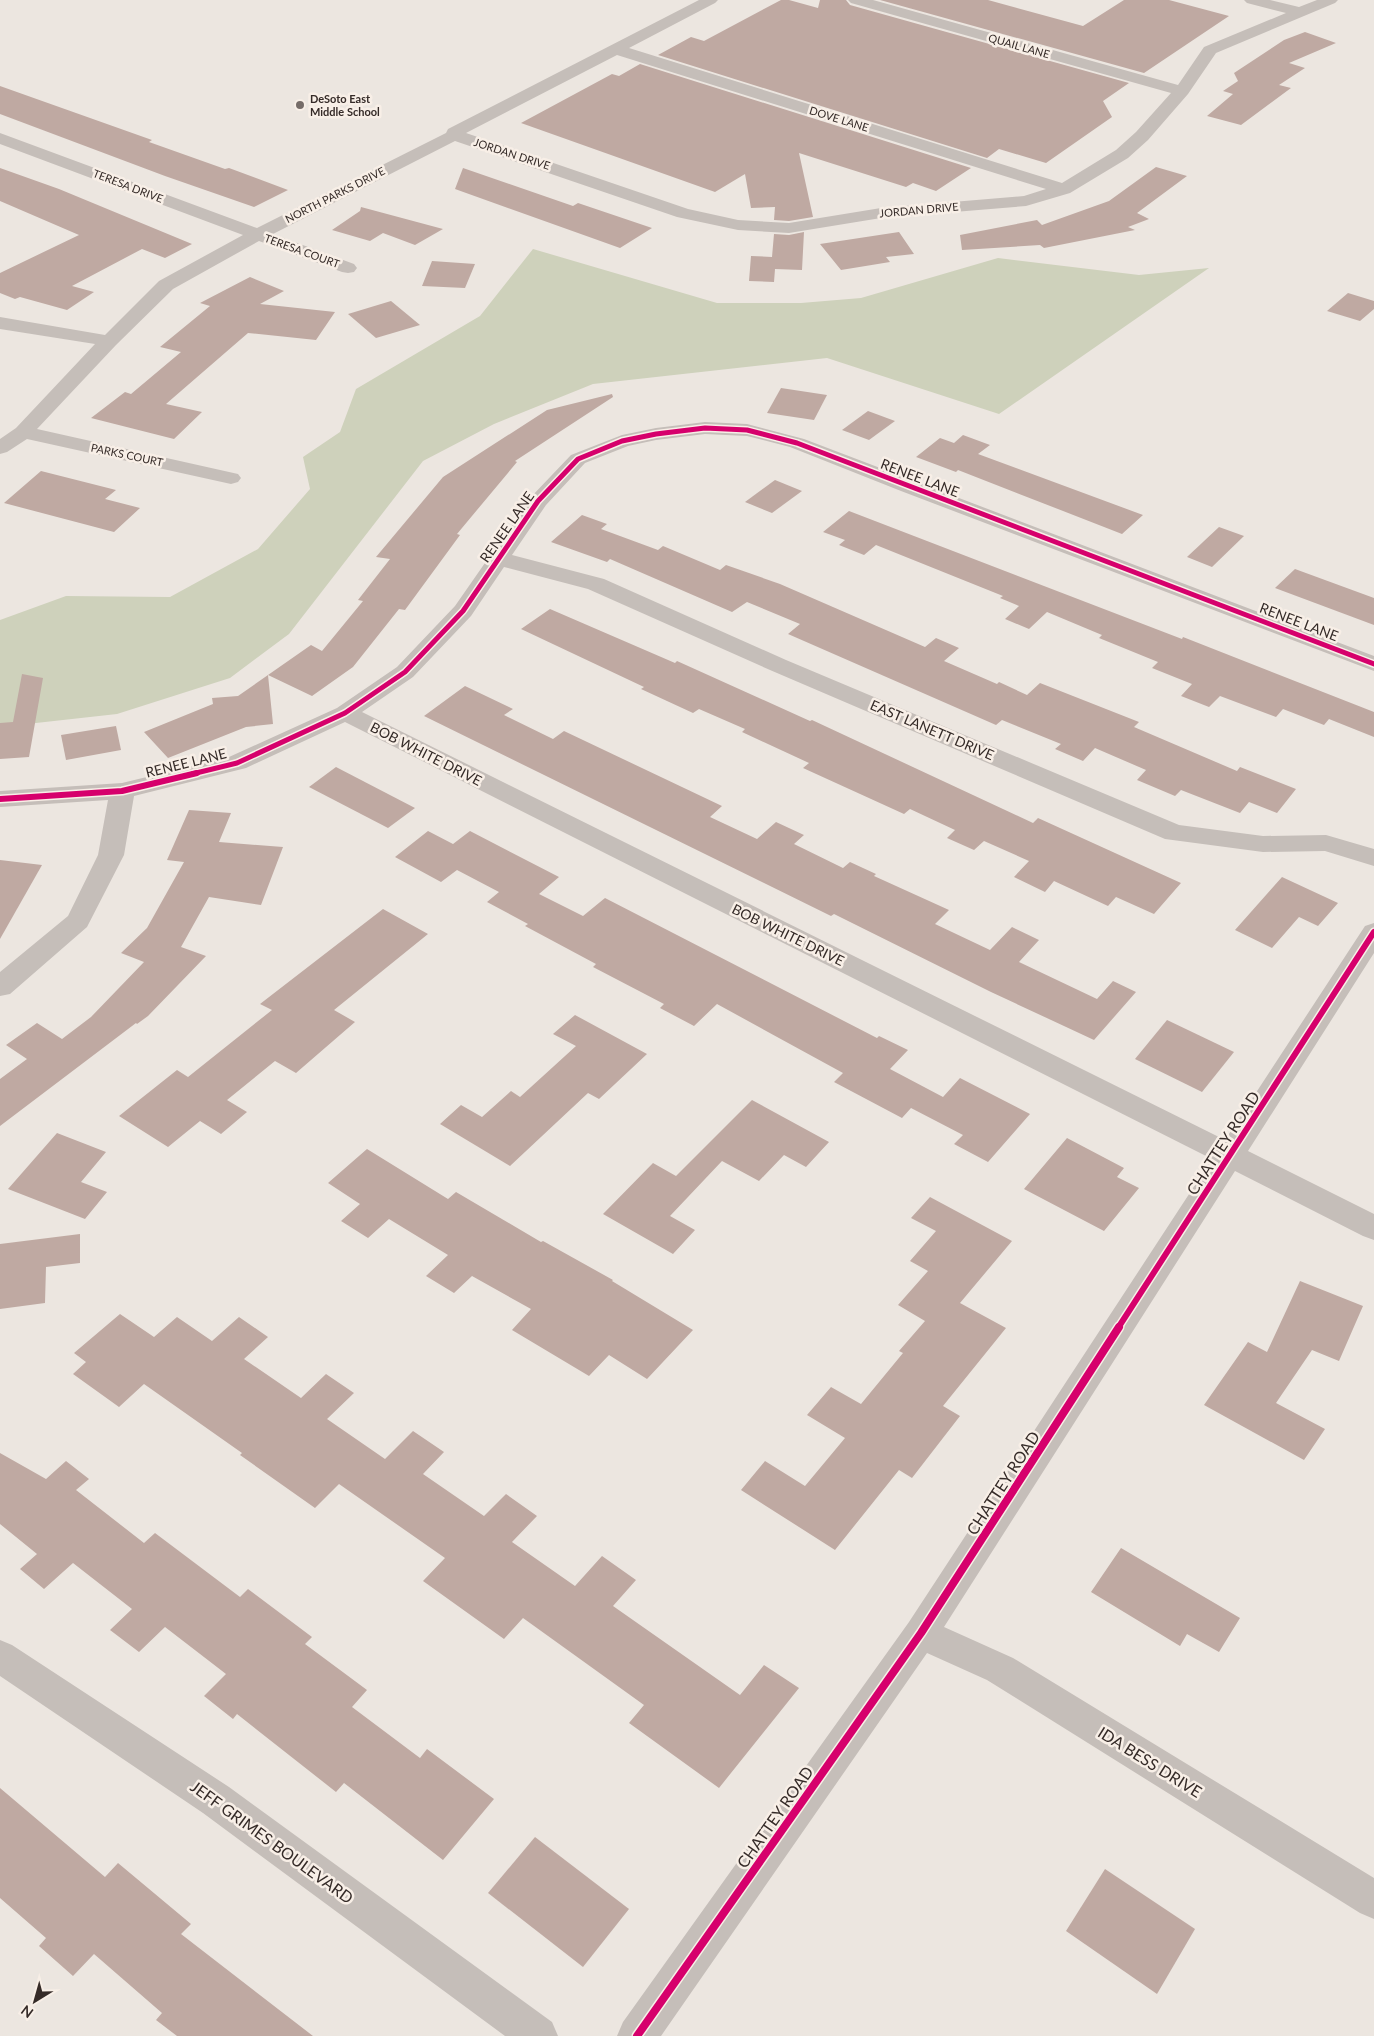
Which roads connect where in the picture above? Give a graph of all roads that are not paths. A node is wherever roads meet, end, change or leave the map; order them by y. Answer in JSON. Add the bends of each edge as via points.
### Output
{"nodes":[{"id":1,"x":710,"y":0,"type":"edge"},
{"id":2,"x":856,"y":0,"type":"edge"},
{"id":3,"x":1252,"y":0,"type":"edge"},
{"id":4,"x":1330,"y":0,"type":"edge"},
{"id":5,"x":1300,"y":12,"type":"junction"},
{"id":6,"x":615,"y":50,"type":"junction"},
{"id":7,"x":1182,"y":92,"type":"junction"},
{"id":8,"x":454,"y":135,"type":"junction"},
{"id":9,"x":0,"y":138,"type":"edge"},
{"id":10,"x":1064,"y":189,"type":"junction"},
{"id":11,"x":256,"y":235,"type":"junction"},
{"id":12,"x":348,"y":268,"type":"dead end"},
{"id":13,"x":0,"y":323,"type":"edge"},
{"id":14,"x":109,"y":341,"type":"junction"},
{"id":15,"x":23,"y":432,"type":"junction"},
{"id":16,"x":0,"y":448,"type":"edge"},
{"id":17,"x":231,"y":478,"type":"dead end"},
{"id":18,"x":499,"y":559,"type":"junction"},
{"id":19,"x":1374,"y":664,"type":"edge"},
{"id":20,"x":345,"y":713,"type":"junction"},
{"id":21,"x":122,"y":791,"type":"junction"},
{"id":22,"x":0,"y":799,"type":"edge"},
{"id":23,"x":1374,"y":858,"type":"edge"},
{"id":24,"x":1374,"y":932,"type":"edge"},
{"id":25,"x":0,"y":987,"type":"edge"},
{"id":26,"x":1232,"y":1155,"type":"junction"},
{"id":27,"x":1374,"y":1228,"type":"edge"},
{"id":28,"x":921,"y":1633,"type":"junction"},
{"id":29,"x":0,"y":1656,"type":"edge"},
{"id":30,"x":1374,"y":1900,"type":"edge"},
{"id":31,"x":538,"y":2036,"type":"edge"},
{"id":32,"x":638,"y":2036,"type":"edge"}],
"edges":[{"from":1,"to":6,"type":"street","name":"NORTH PARKS DRIVE"},
{"from":2,"to":7,"type":"street","name":"QUAIL LANE"},
{"from":3,"to":5,"type":"street"},
{"from":4,"to":5,"type":"street","name":"JORDAN DRIVE"},
{"from":5,"to":7,"type":"street","name":"JORDAN DRIVE","via":[[1210,50]]},
{"from":6,"to":8,"type":"street","name":"NORTH PARKS DRIVE"},
{"from":6,"to":10,"type":"street","name":"DOVE LANE"},
{"from":7,"to":10,"type":"street","name":"JORDAN DRIVE","via":[[1122,154]]},
{"from":8,"to":10,"type":"street","name":"JORDAN DRIVE","via":[[683,213],[738,225],[789,228],[881,213],[1026,201]]},
{"from":8,"to":11,"type":"street","name":"NORTH PARKS DRIVE"},
{"from":9,"to":11,"type":"street","name":"TERESA DRIVE"},
{"from":11,"to":12,"type":"street","name":"TERESA COURT"},
{"from":11,"to":14,"type":"street","name":"NORTH PARKS DRIVE","via":[[166,285]]},
{"from":13,"to":14,"type":"street"},
{"from":14,"to":15,"type":"street","name":"NORTH PARKS DRIVE"},
{"from":15,"to":16,"type":"street","name":"NORTH PARKS DRIVE"},
{"from":15,"to":17,"type":"street","name":"PARKS COURT"},
{"from":18,"to":19,"type":"street","name":"RENEE LANE","via":[[538,501],[578,459],[622,441],[656,434],[705,428],[747,430],[796,443]]},
{"from":18,"to":20,"type":"street","name":"RENEE LANE","via":[[463,612],[405,672]]},
{"from":18,"to":23,"type":"street","name":"EAST LANETT DRIVE","via":[[596,584],[1174,833],[1263,844],[1326,843]]},
{"from":20,"to":21,"type":"street","name":"RENEE LANE","via":[[237,763]]},
{"from":20,"to":26,"type":"street","name":"BOB WHITE DRIVE"},
{"from":21,"to":22,"type":"street","name":"RENEE LANE"},
{"from":21,"to":25,"type":"street","via":[[111,855],[78,921]]},
{"from":24,"to":26,"type":"street","name":"CHATTEY ROAD"},
{"from":26,"to":27,"type":"street","name":"BOB WHITE DRIVE"},
{"from":26,"to":28,"type":"street","name":"CHATTEY ROAD"},
{"from":28,"to":30,"type":"street","name":"IDA BESS DRIVE","via":[[1000,1669]]},
{"from":28,"to":32,"type":"street","name":"CHATTEY ROAD"},
{"from":29,"to":31,"type":"street","name":"JEFF GRIMES BOULEVARD","via":[[216,1800]]}]}
